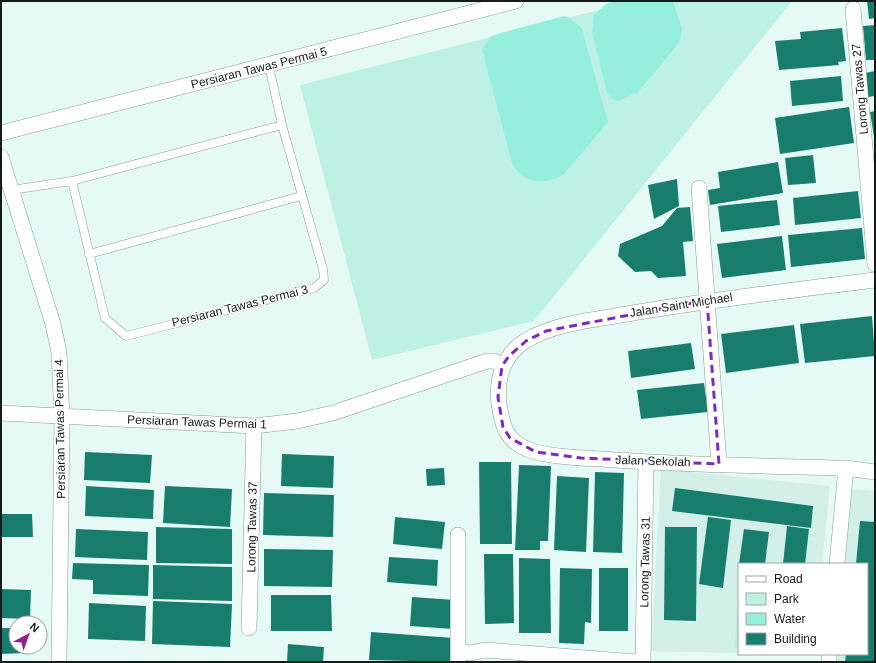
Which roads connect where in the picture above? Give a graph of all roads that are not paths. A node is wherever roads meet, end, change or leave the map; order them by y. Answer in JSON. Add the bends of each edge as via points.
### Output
{"nodes":[{"id":1,"x":514,"y":1,"type":"edge"},
{"id":2,"x":853,"y":9,"type":"dead end"},
{"id":3,"x":269,"y":66,"type":"junction"},
{"id":4,"x":282,"y":125,"type":"junction"},
{"id":5,"x":1,"y":133,"type":"edge"},
{"id":6,"x":1,"y":157,"type":"edge"},
{"id":7,"x":72,"y":181,"type":"junction"},
{"id":8,"x":699,"y":188,"type":"dead end"},
{"id":9,"x":11,"y":190,"type":"junction"},
{"id":10,"x":301,"y":196,"type":"junction"},
{"id":11,"x":89,"y":254,"type":"junction"},
{"id":12,"x":875,"y":264,"type":"edge"},
{"id":13,"x":875,"y":280,"type":"edge"},
{"id":14,"x":707,"y":300,"type":"junction"},
{"id":15,"x":498,"y":364,"type":"junction"},
{"id":16,"x":1,"y":413,"type":"edge"},
{"id":17,"x":62,"y":417,"type":"junction"},
{"id":18,"x":254,"y":426,"type":"junction"},
{"id":19,"x":646,"y":462,"type":"junction"},
{"id":20,"x":719,"y":464,"type":"junction"},
{"id":21,"x":846,"y":468,"type":"junction"},
{"id":22,"x":875,"y":472,"type":"edge"},
{"id":23,"x":458,"y":535,"type":"dead end"},
{"id":24,"x":837,"y":563,"type":"edge"},
{"id":25,"x":249,"y":628,"type":"dead end"},
{"id":26,"x":458,"y":657,"type":"edge"},
{"id":27,"x":59,"y":662,"type":"edge"},
{"id":28,"x":636,"y":662,"type":"edge"},
{"id":29,"x":643,"y":662,"type":"edge"}],
"edges":[{"from":1,"to":3,"type":"street","name":"Persiaran Tawas Permai 5"},
{"from":2,"to":12,"type":"street","name":"Lorong Tawas 27"},
{"from":3,"to":4,"type":"lane","name":"Persiaran Tawas Permai 3"},
{"from":3,"to":5,"type":"street","name":"Persiaran Tawas Permai 5"},
{"from":4,"to":7,"type":"lane"},
{"from":4,"to":10,"type":"lane","name":"Persiaran Tawas Permai 3"},
{"from":6,"to":9,"type":"street","name":"Persiaran Tawas Permai 4"},
{"from":7,"to":9,"type":"lane"},
{"from":7,"to":11,"type":"lane","name":"Persiaran Tawas Permai 3"},
{"from":8,"to":14,"type":"street"},
{"from":9,"to":17,"type":"street","name":"Persiaran Tawas Permai 4","via":[[53,324],[58,352]]},
{"from":10,"to":11,"type":"lane"},
{"from":10,"to":11,"type":"lane","name":"Persiaran Tawas Permai 3","via":[[323,269],[324,280],[314,288],[126,336],[105,318]]},
{"from":13,"to":14,"type":"street","name":"Jalan Saint Michael"},
{"from":14,"to":15,"type":"street","name":"Jalan Saint Michael","via":[[557,328],[526,341]]},
{"from":14,"to":20,"type":"street"},
{"from":15,"to":18,"type":"street","name":"Persiaran Tawas Permai 1","via":[[487,361],[333,413],[298,421]]},
{"from":15,"to":19,"type":"street","name":"Jalan Sekolah","via":[[500,418],[510,438],[518,444],[536,452]]},
{"from":16,"to":17,"type":"street","name":"Persiaran Tawas Permai 1"},
{"from":17,"to":18,"type":"street","name":"Persiaran Tawas Permai 1"},
{"from":17,"to":27,"type":"street","name":"Persiaran Tawas Permai 4"},
{"from":18,"to":25,"type":"street","name":"Lorong Tawas 37"},
{"from":19,"to":20,"type":"street","name":"Jalan Sekolah"},
{"from":19,"to":29,"type":"street","name":"Lorong Tawas 31"},
{"from":20,"to":21,"type":"street","name":"Jalan Sekolah"},
{"from":21,"to":22,"type":"street","name":"Jalan Sekolah"},
{"from":21,"to":24,"type":"street"},
{"from":23,"to":26,"type":"street"},
{"from":26,"to":28,"type":"street","via":[[485,650]]}]}
